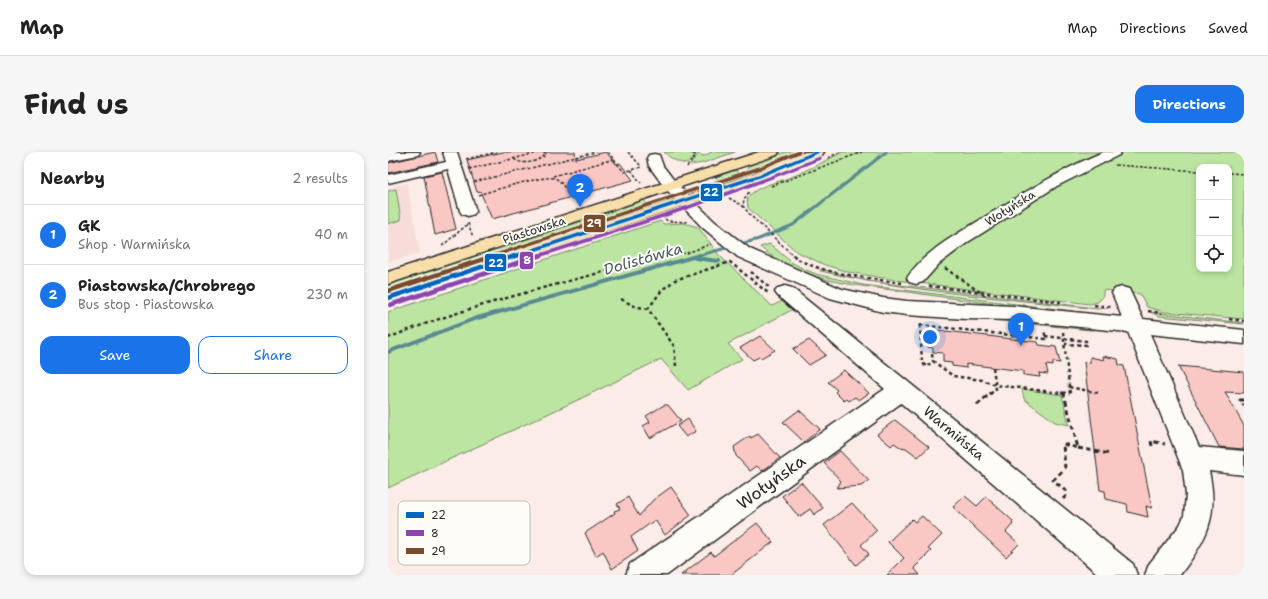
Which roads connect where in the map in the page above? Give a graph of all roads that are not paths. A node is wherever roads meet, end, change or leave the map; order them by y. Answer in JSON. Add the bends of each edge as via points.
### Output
{"nodes":[{"id":1,"x":413,"y":152,"type":"edge"},
{"id":2,"x":772,"y":152,"type":"edge"},
{"id":3,"x":817,"y":152,"type":"edge"},
{"id":4,"x":1114,"y":152,"type":"edge"},
{"id":5,"x":650,"y":155,"type":"edge"},
{"id":6,"x":388,"y":157,"type":"edge"},
{"id":7,"x":745,"y":161,"type":"junction"},
{"id":8,"x":454,"y":162,"type":"edge"},
{"id":9,"x":681,"y":178,"type":"junction"},
{"id":10,"x":388,"y":180,"type":"edge"},
{"id":11,"x":764,"y":181,"type":"junction"},
{"id":12,"x":692,"y":198,"type":"junction"},
{"id":13,"x":466,"y":207,"type":"road end"},
{"id":14,"x":388,"y":278,"type":"edge"},
{"id":15,"x":917,"y":283,"type":"road end"},
{"id":16,"x":796,"y":287,"type":"junction"},
{"id":17,"x":388,"y":298,"type":"edge"},
{"id":18,"x":1118,"y":300,"type":"road end"},
{"id":19,"x":1136,"y":326,"type":"junction"},
{"id":20,"x":1244,"y":337,"type":"edge"},
{"id":21,"x":902,"y":391,"type":"junction"},
{"id":22,"x":1182,"y":452,"type":"junction"},
{"id":23,"x":1244,"y":464,"type":"edge"},
{"id":24,"x":641,"y":575,"type":"edge"},
{"id":25,"x":1122,"y":575,"type":"edge"},
{"id":26,"x":1160,"y":575,"type":"edge"}],
"edges":[{"from":1,"to":6,"type":"street"},
{"from":2,"to":7,"type":"main road","name":"Piastowska"},
{"from":3,"to":11,"type":"main road","name":"Piastowska"},
{"from":4,"to":15,"type":"street","name":"Wołyńska","via":[[1050,183],[941,254],[925,266]]},
{"from":5,"to":9,"type":"street","via":[[656,166]]},
{"from":7,"to":9,"type":"main road","name":"Piastowska"},
{"from":7,"to":11,"type":"main road","via":[[742,164],[742,171]]},
{"from":8,"to":10,"type":"street"},
{"from":8,"to":13,"type":"street"},
{"from":9,"to":12,"type":"street"},
{"from":9,"to":14,"type":"main road","name":"Piastowska"},
{"from":11,"to":12,"type":"main road","name":"Piastowska"},
{"from":12,"to":16,"type":"street","via":[[708,224],[749,257],[768,263]]},
{"from":12,"to":17,"type":"main road","name":"Piastowska"},
{"from":16,"to":19,"type":"street","via":[[824,290],[883,305],[929,311],[1013,313]]},
{"from":16,"to":21,"type":"street","name":"Warmińska"},
{"from":18,"to":19,"type":"street"},
{"from":19,"to":20,"type":"street"},
{"from":19,"to":22,"type":"street"},
{"from":21,"to":24,"type":"street","name":"Wołyńska","via":[[884,401]]},
{"from":21,"to":25,"type":"street","name":"Warmińska"},
{"from":22,"to":23,"type":"street"},
{"from":22,"to":26,"type":"street","via":[[1196,470],[1200,497],[1196,525],[1189,540]]}]}
